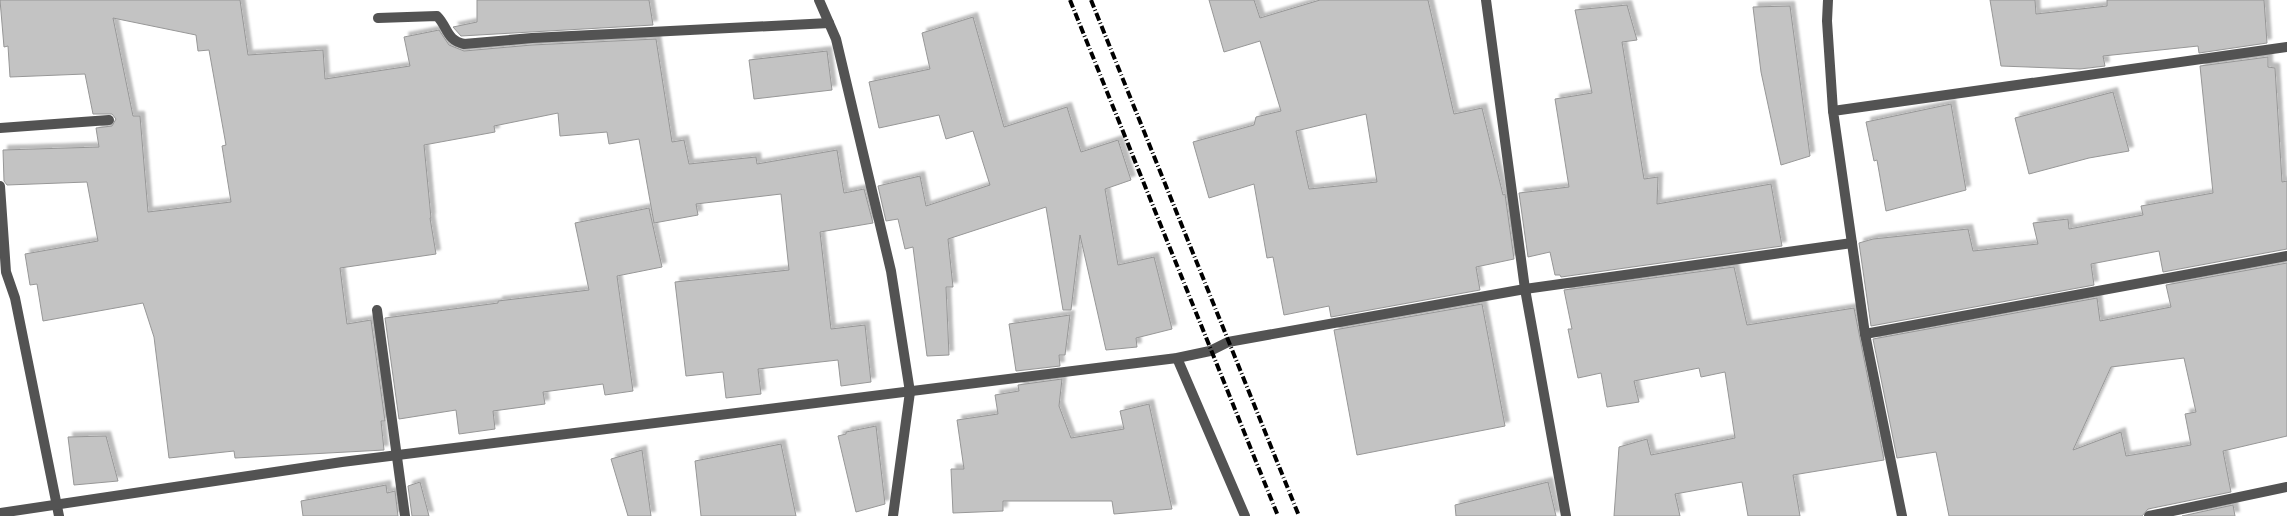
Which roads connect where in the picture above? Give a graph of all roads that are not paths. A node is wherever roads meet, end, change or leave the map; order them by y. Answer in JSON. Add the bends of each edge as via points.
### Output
{"nodes":[{"id":1,"x":819,"y":0,"type":"edge"},
{"id":2,"x":1486,"y":0,"type":"edge"},
{"id":3,"x":1828,"y":0,"type":"edge"},
{"id":4,"x":378,"y":18,"type":"dead end"},
{"id":5,"x":829,"y":23,"type":"junction"},
{"id":6,"x":2287,"y":47,"type":"edge"},
{"id":7,"x":1833,"y":110,"type":"junction"},
{"id":8,"x":108,"y":120,"type":"dead end"},
{"id":9,"x":0,"y":128,"type":"edge"},
{"id":10,"x":0,"y":186,"type":"edge"},
{"id":11,"x":1852,"y":243,"type":"junction"},
{"id":12,"x":2287,"y":256,"type":"edge"},
{"id":13,"x":1525,"y":289,"type":"junction"},
{"id":14,"x":377,"y":310,"type":"dead end"},
{"id":15,"x":1864,"y":334,"type":"junction"},
{"id":16,"x":1178,"y":358,"type":"junction"},
{"id":17,"x":910,"y":392,"type":"junction"},
{"id":18,"x":396,"y":456,"type":"junction"},
{"id":19,"x":2287,"y":487,"type":"edge"},
{"id":20,"x":58,"y":504,"type":"junction"},
{"id":21,"x":0,"y":513,"type":"edge"},
{"id":22,"x":1898,"y":515,"type":"edge"},
{"id":23,"x":59,"y":516,"type":"edge"},
{"id":24,"x":405,"y":516,"type":"edge"},
{"id":25,"x":893,"y":516,"type":"edge"},
{"id":26,"x":1245,"y":516,"type":"edge"},
{"id":27,"x":1566,"y":516,"type":"edge"},
{"id":28,"x":2149,"y":516,"type":"edge"}],
"edges":[{"from":1,"to":5,"type":"street"},
{"from":2,"to":13,"type":"street"},
{"from":3,"to":7,"type":"street"},
{"from":4,"to":5,"type":"street","via":[[437,16],[451,38],[464,44]]},
{"from":5,"to":17,"type":"street","via":[[836,39],[891,272]]},
{"from":6,"to":7,"type":"street"},
{"from":7,"to":11,"type":"street"},
{"from":8,"to":9,"type":"street"},
{"from":10,"to":20,"type":"street","via":[[6,272],[15,298]]},
{"from":11,"to":13,"type":"street"},
{"from":11,"to":15,"type":"street"},
{"from":12,"to":15,"type":"street"},
{"from":13,"to":16,"type":"street","via":[[1228,342],[1210,351]]},
{"from":13,"to":27,"type":"street"},
{"from":14,"to":18,"type":"street"},
{"from":15,"to":22,"type":"street"},
{"from":16,"to":17,"type":"street"},
{"from":16,"to":26,"type":"street"},
{"from":17,"to":18,"type":"street"},
{"from":17,"to":25,"type":"street"},
{"from":18,"to":20,"type":"street"},
{"from":18,"to":24,"type":"street"},
{"from":19,"to":28,"type":"street"},
{"from":20,"to":21,"type":"street"},
{"from":20,"to":23,"type":"street"}]}
